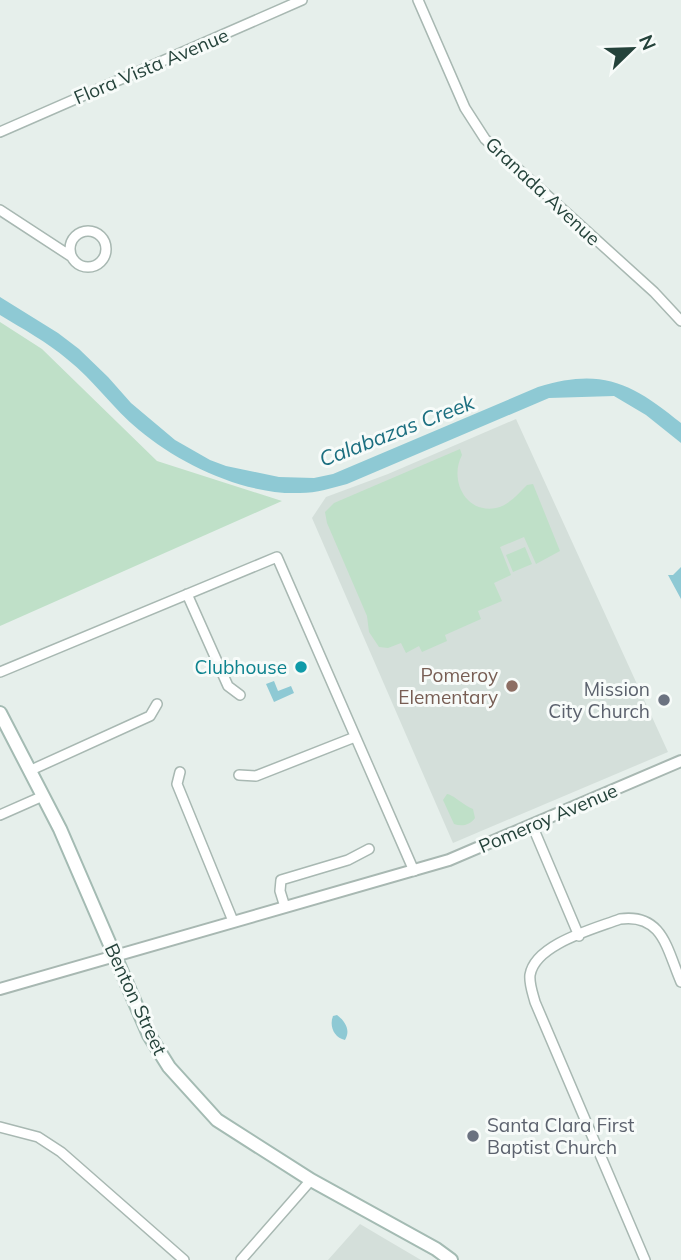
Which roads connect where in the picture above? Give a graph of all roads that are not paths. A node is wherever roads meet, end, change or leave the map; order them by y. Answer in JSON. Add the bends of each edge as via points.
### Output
{"nodes":[{"id":1,"x":302,"y":0,"type":"edge"},
{"id":2,"x":418,"y":0,"type":"edge"},
{"id":3,"x":0,"y":132,"type":"edge"},
{"id":4,"x":0,"y":210,"type":"edge"},
{"id":5,"x":72,"y":257,"type":"junction"},
{"id":6,"x":681,"y":321,"type":"edge"},
{"id":7,"x":187,"y":594,"type":"junction"},
{"id":8,"x":0,"y":672,"type":"edge"},
{"id":9,"x":240,"y":695,"type":"dead end"},
{"id":10,"x":158,"y":704,"type":"dead end"},
{"id":11,"x":0,"y":713,"type":"edge"},
{"id":12,"x":355,"y":737,"type":"junction"},
{"id":13,"x":681,"y":761,"type":"edge"},
{"id":14,"x":29,"y":771,"type":"junction"},
{"id":15,"x":180,"y":772,"type":"dead end"},
{"id":16,"x":239,"y":775,"type":"dead end"},
{"id":17,"x":43,"y":796,"type":"junction"},
{"id":18,"x":0,"y":815,"type":"edge"},
{"id":19,"x":531,"y":825,"type":"junction"},
{"id":20,"x":369,"y":849,"type":"dead end"},
{"id":21,"x":414,"y":872,"type":"junction"},
{"id":22,"x":285,"y":907,"type":"junction"},
{"id":23,"x":233,"y":921,"type":"junction"},
{"id":24,"x":579,"y":936,"type":"junction"},
{"id":25,"x":115,"y":956,"type":"junction"},
{"id":26,"x":681,"y":982,"type":"edge"},
{"id":27,"x":0,"y":989,"type":"edge"},
{"id":28,"x":0,"y":1127,"type":"edge"},
{"id":29,"x":311,"y":1180,"type":"junction"},
{"id":30,"x":184,"y":1260,"type":"edge"},
{"id":31,"x":241,"y":1260,"type":"edge"},
{"id":32,"x":451,"y":1260,"type":"edge"},
{"id":33,"x":645,"y":1260,"type":"edge"}],
"edges":[{"from":1,"to":3,"type":"street","name":"Flora Vista Avenue"},
{"from":2,"to":6,"type":"street","name":"Granada Avenue","via":[[465,108],[485,139]]},
{"from":4,"to":5,"type":"street"},
{"from":5,"to":5,"type":"street","via":[[83,266],[98,263],[105,250],[103,240],[95,233],[80,233],[72,241]]},
{"from":7,"to":8,"type":"street"},
{"from":7,"to":9,"type":"street","via":[[228,686]]},
{"from":7,"to":12,"type":"street","via":[[277,557]]},
{"from":10,"to":14,"type":"street","via":[[150,716]]},
{"from":11,"to":14,"type":"main road","name":"Benton Street"},
{"from":12,"to":16,"type":"street","via":[[256,776]]},
{"from":12,"to":21,"type":"street"},
{"from":13,"to":19,"type":"street","name":"Pomeroy Avenue"},
{"from":14,"to":17,"type":"main road","name":"Benton Street"},
{"from":15,"to":23,"type":"street","via":[[177,785]]},
{"from":17,"to":18,"type":"street"},
{"from":17,"to":25,"type":"main road","name":"Benton Street"},
{"from":19,"to":21,"type":"street","name":"Pomeroy Avenue"},
{"from":19,"to":24,"type":"street"},
{"from":20,"to":22,"type":"street","via":[[281,880]]},
{"from":21,"to":22,"type":"street","name":"Pomeroy Avenue"},
{"from":22,"to":23,"type":"street","name":"Pomeroy Avenue"},
{"from":23,"to":25,"type":"street","name":"Pomeroy Avenue"},
{"from":24,"to":26,"type":"street","via":[[620,919],[650,922],[658,929]]},
{"from":24,"to":33,"type":"street","via":[[538,957],[530,977],[531,989]]},
{"from":25,"to":27,"type":"street","name":"Pomeroy Avenue"},
{"from":25,"to":29,"type":"main road","name":"Benton Street","via":[[149,1035],[185,1086],[217,1120]]},
{"from":28,"to":30,"type":"street","via":[[38,1137],[61,1153]]},
{"from":29,"to":31,"type":"street"},
{"from":29,"to":32,"type":"main road","name":"Benton Street"}]}
